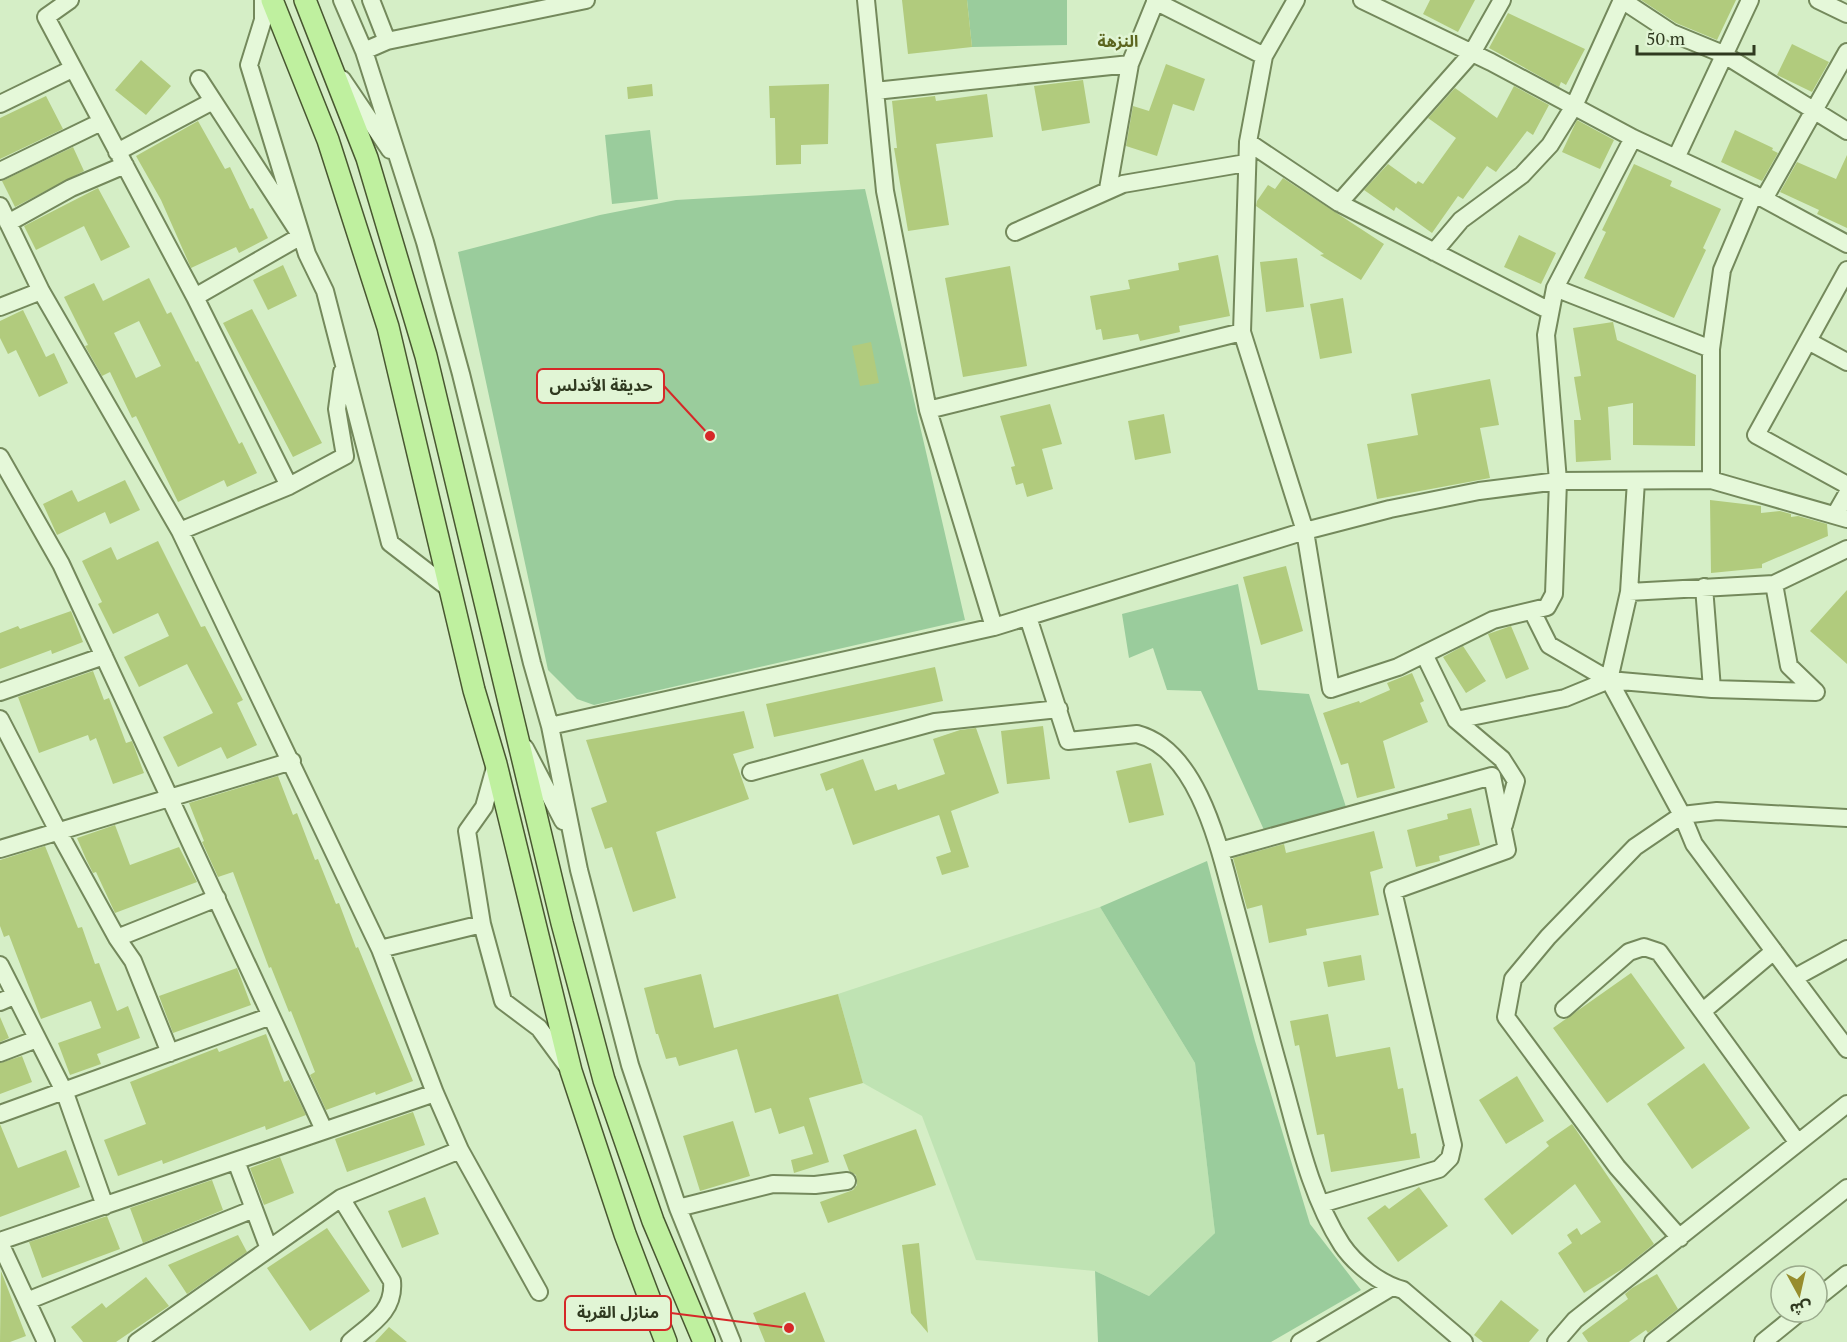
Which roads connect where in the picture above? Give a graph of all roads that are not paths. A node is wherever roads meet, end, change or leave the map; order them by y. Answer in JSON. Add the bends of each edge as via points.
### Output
{"nodes":[{"id":1,"x":70,"y":0,"type":"edge"},
{"id":2,"x":263,"y":0,"type":"edge"},
{"id":3,"x":272,"y":0,"type":"edge"},
{"id":4,"x":305,"y":0,"type":"edge"},
{"id":5,"x":342,"y":0,"type":"edge"},
{"id":6,"x":371,"y":0,"type":"edge"},
{"id":7,"x":586,"y":0,"type":"edge"},
{"id":8,"x":866,"y":0,"type":"edge"},
{"id":9,"x":1296,"y":0,"type":"edge"},
{"id":10,"x":1362,"y":0,"type":"edge"},
{"id":11,"x":1502,"y":0,"type":"edge"},
{"id":12,"x":1622,"y":0,"type":"edge"},
{"id":13,"x":1750,"y":0,"type":"edge"},
{"id":14,"x":1818,"y":0,"type":"edge"},
{"id":15,"x":1155,"y":1,"type":"edge"},
{"id":16,"x":1847,"y":14,"type":"edge"},
{"id":17,"x":387,"y":41,"type":"junction"},
{"id":18,"x":364,"y":51,"type":"junction"},
{"id":19,"x":1472,"y":52,"type":"junction"},
{"id":20,"x":1847,"y":52,"type":"edge"},
{"id":21,"x":1723,"y":54,"type":"junction"},
{"id":22,"x":1264,"y":56,"type":"junction"},
{"id":23,"x":328,"y":58,"type":"junction"},
{"id":24,"x":1130,"y":64,"type":"junction"},
{"id":25,"x":72,"y":69,"type":"junction"},
{"id":26,"x":199,"y":80,"type":"dead end"},
{"id":27,"x":875,"y":92,"type":"junction"},
{"id":28,"x":211,"y":102,"type":"junction"},
{"id":29,"x":0,"y":104,"type":"edge"},
{"id":30,"x":1574,"y":106,"type":"junction"},
{"id":31,"x":1814,"y":112,"type":"junction"},
{"id":32,"x":101,"y":122,"type":"junction"},
{"id":33,"x":1847,"y":131,"type":"edge"},
{"id":34,"x":1633,"y":138,"type":"junction"},
{"id":35,"x":1248,"y":142,"type":"junction"},
{"id":36,"x":1676,"y":158,"type":"junction"},
{"id":37,"x":121,"y":159,"type":"junction"},
{"id":38,"x":1246,"y":163,"type":"junction"},
{"id":39,"x":401,"y":166,"type":"junction"},
{"id":40,"x":0,"y":171,"type":"edge"},
{"id":41,"x":1108,"y":189,"type":"junction"},
{"id":42,"x":1759,"y":197,"type":"junction"},
{"id":43,"x":1339,"y":203,"type":"junction"},
{"id":44,"x":0,"y":206,"type":"edge"},
{"id":45,"x":8,"y":223,"type":"junction"},
{"id":46,"x":1015,"y":232,"type":"dead end"},
{"id":47,"x":301,"y":236,"type":"junction"},
{"id":48,"x":1847,"y":244,"type":"edge"},
{"id":49,"x":1434,"y":252,"type":"junction"},
{"id":50,"x":1847,"y":270,"type":"edge"},
{"id":51,"x":1555,"y":288,"type":"junction"},
{"id":52,"x":41,"y":291,"type":"junction"},
{"id":53,"x":195,"y":297,"type":"junction"},
{"id":54,"x":0,"y":307,"type":"edge"},
{"id":55,"x":1550,"y":311,"type":"junction"},
{"id":56,"x":1242,"y":332,"type":"junction"},
{"id":57,"x":1808,"y":341,"type":"junction"},
{"id":58,"x":1711,"y":349,"type":"junction"},
{"id":59,"x":1847,"y":362,"type":"edge"},
{"id":60,"x":344,"y":364,"type":"junction"},
{"id":61,"x":928,"y":410,"type":"junction"},
{"id":62,"x":0,"y":457,"type":"edge"},
{"id":63,"x":1711,"y":480,"type":"junction"},
{"id":64,"x":1558,"y":481,"type":"junction"},
{"id":65,"x":1636,"y":481,"type":"junction"},
{"id":66,"x":1847,"y":485,"type":"edge"},
{"id":67,"x":289,"y":486,"type":"junction"},
{"id":68,"x":1847,"y":494,"type":"edge"},
{"id":69,"x":1841,"y":517,"type":"edge"},
{"id":70,"x":180,"y":531,"type":"junction"},
{"id":71,"x":1305,"y":531,"type":"junction"},
{"id":72,"x":1847,"y":549,"type":"edge"},
{"id":73,"x":1774,"y":584,"type":"junction"},
{"id":74,"x":1704,"y":587,"type":"junction"},
{"id":75,"x":451,"y":590,"type":"junction"},
{"id":76,"x":1629,"y":592,"type":"junction"},
{"id":77,"x":1532,"y":611,"type":"junction"},
{"id":78,"x":1028,"y":617,"type":"junction"},
{"id":79,"x":994,"y":627,"type":"junction"},
{"id":80,"x":1424,"y":654,"type":"junction"},
{"id":81,"x":104,"y":656,"type":"junction"},
{"id":82,"x":1609,"y":680,"type":"junction"},
{"id":83,"x":1712,"y":689,"type":"junction"},
{"id":84,"x":0,"y":692,"type":"edge"},
{"id":85,"x":1059,"y":709,"type":"junction"},
{"id":86,"x":0,"y":719,"type":"edge"},
{"id":87,"x":1456,"y":720,"type":"junction"},
{"id":88,"x":550,"y":726,"type":"junction"},
{"id":89,"x":519,"y":736,"type":"junction"},
{"id":90,"x":292,"y":761,"type":"junction"},
{"id":91,"x":496,"y":764,"type":"junction"},
{"id":92,"x":752,"y":772,"type":"dead end"},
{"id":93,"x":170,"y":798,"type":"junction"},
{"id":94,"x":1682,"y":815,"type":"junction"},
{"id":95,"x":1847,"y":818,"type":"edge"},
{"id":96,"x":1503,"y":829,"type":"junction"},
{"id":97,"x":58,"y":831,"type":"junction"},
{"id":98,"x":572,"y":837,"type":"junction"},
{"id":99,"x":0,"y":849,"type":"edge"},
{"id":100,"x":1220,"y":850,"type":"junction"},
{"id":101,"x":216,"y":898,"type":"junction"},
{"id":102,"x":482,"y":924,"type":"junction"},
{"id":103,"x":117,"y":938,"type":"junction"},
{"id":104,"x":380,"y":949,"type":"junction"},
{"id":105,"x":1847,"y":949,"type":"edge"},
{"id":106,"x":1774,"y":951,"type":"junction"},
{"id":107,"x":0,"y":965,"type":"edge"},
{"id":108,"x":1794,"y":978,"type":"junction"},
{"id":109,"x":7,"y":999,"type":"edge"},
{"id":110,"x":1564,"y":1009,"type":"dead end"},
{"id":111,"x":1702,"y":1011,"type":"junction"},
{"id":112,"x":271,"y":1016,"type":"junction"},
{"id":113,"x":37,"y":1038,"type":"junction"},
{"id":114,"x":1847,"y":1049,"type":"edge"},
{"id":115,"x":0,"y":1053,"type":"edge"},
{"id":116,"x":170,"y":1053,"type":"junction"},
{"id":117,"x":571,"y":1071,"type":"junction"},
{"id":118,"x":65,"y":1093,"type":"junction"},
{"id":119,"x":435,"y":1094,"type":"junction"},
{"id":120,"x":1847,"y":1104,"type":"edge"},
{"id":121,"x":0,"y":1114,"type":"edge"},
{"id":122,"x":324,"y":1131,"type":"junction"},
{"id":123,"x":1798,"y":1143,"type":"junction"},
{"id":124,"x":460,"y":1150,"type":"junction"},
{"id":125,"x":236,"y":1161,"type":"junction"},
{"id":126,"x":847,"y":1180,"type":"dead end"},
{"id":127,"x":1847,"y":1188,"type":"edge"},
{"id":128,"x":341,"y":1198,"type":"junction"},
{"id":129,"x":1321,"y":1204,"type":"junction"},
{"id":130,"x":105,"y":1206,"type":"junction"},
{"id":131,"x":678,"y":1208,"type":"junction"},
{"id":132,"x":254,"y":1209,"type":"junction"},
{"id":133,"x":1680,"y":1238,"type":"junction"},
{"id":134,"x":0,"y":1242,"type":"edge"},
{"id":135,"x":269,"y":1249,"type":"junction"},
{"id":136,"x":1847,"y":1274,"type":"edge"},
{"id":137,"x":1392,"y":1287,"type":"junction"},
{"id":138,"x":1829,"y":1288,"type":"edge"},
{"id":139,"x":539,"y":1292,"type":"dead end"},
{"id":140,"x":27,"y":1300,"type":"junction"},
{"id":141,"x":1785,"y":1324,"type":"edge"},
{"id":142,"x":46,"y":1342,"type":"edge"},
{"id":143,"x":137,"y":1342,"type":"edge"},
{"id":144,"x":350,"y":1342,"type":"edge"},
{"id":145,"x":666,"y":1342,"type":"edge"},
{"id":146,"x":704,"y":1342,"type":"edge"},
{"id":147,"x":732,"y":1342,"type":"edge"},
{"id":148,"x":1300,"y":1342,"type":"edge"},
{"id":149,"x":1464,"y":1342,"type":"edge"},
{"id":150,"x":1556,"y":1342,"type":"edge"},
{"id":151,"x":1653,"y":1342,"type":"edge"},
{"id":152,"x":1763,"y":1342,"type":"edge"}],
"edges":[{"from":1,"to":25,"type":"street","via":[[46,17]]},
{"from":2,"to":47,"type":"street","via":[[263,20],[249,65]]},
{"from":3,"to":75,"type":"main road","via":[[328,140],[388,327]]},
{"from":4,"to":23,"type":"main road"},
{"from":5,"to":18,"type":"street"},
{"from":6,"to":17,"type":"street"},
{"from":7,"to":17,"type":"street"},
{"from":8,"to":27,"type":"street"},
{"from":9,"to":22,"type":"street"},
{"from":10,"to":19,"type":"street"},
{"from":11,"to":19,"type":"street"},
{"from":12,"to":21,"type":"street","via":[[1672,33]]},
{"from":12,"to":30,"type":"street"},
{"from":13,"to":21,"type":"street"},
{"from":14,"to":16,"type":"street"},
{"from":15,"to":22,"type":"street"},
{"from":15,"to":24,"type":"street"},
{"from":17,"to":18,"type":"street"},
{"from":18,"to":39,"type":"street"},
{"from":19,"to":30,"type":"street"},
{"from":19,"to":43,"type":"street"},
{"from":20,"to":31,"type":"street"},
{"from":21,"to":31,"type":"street"},
{"from":21,"to":36,"type":"street"},
{"from":22,"to":35,"type":"street"},
{"from":23,"to":39,"type":"street"},
{"from":23,"to":89,"type":"main road","via":[[367,158],[426,356]]},
{"from":24,"to":27,"type":"street"},
{"from":24,"to":41,"type":"street"},
{"from":25,"to":29,"type":"street"},
{"from":25,"to":32,"type":"street"},
{"from":26,"to":28,"type":"street"},
{"from":27,"to":61,"type":"street","via":[[885,191]]},
{"from":28,"to":37,"type":"street"},
{"from":28,"to":47,"type":"street"},
{"from":30,"to":34,"type":"street"},
{"from":30,"to":49,"type":"street","via":[[1550,145],[1529,167],[1461,220]]},
{"from":31,"to":33,"type":"street"},
{"from":31,"to":42,"type":"street"},
{"from":32,"to":37,"type":"street"},
{"from":32,"to":40,"type":"street"},
{"from":34,"to":36,"type":"street"},
{"from":34,"to":51,"type":"street"},
{"from":35,"to":38,"type":"street"},
{"from":35,"to":43,"type":"street"},
{"from":36,"to":42,"type":"street"},
{"from":37,"to":45,"type":"street"},
{"from":37,"to":53,"type":"street"},
{"from":38,"to":41,"type":"street","via":[[1123,183]]},
{"from":38,"to":56,"type":"street"},
{"from":39,"to":88,"type":"street","via":[[461,374]]},
{"from":41,"to":46,"type":"street"},
{"from":42,"to":48,"type":"street"},
{"from":42,"to":58,"type":"street","via":[[1722,270]]},
{"from":43,"to":49,"type":"street"},
{"from":44,"to":45,"type":"street"},
{"from":45,"to":52,"type":"street"},
{"from":47,"to":53,"type":"street"},
{"from":47,"to":60,"type":"street","via":[[325,291]]},
{"from":49,"to":55,"type":"street"},
{"from":50,"to":57,"type":"street"},
{"from":51,"to":55,"type":"street"},
{"from":51,"to":58,"type":"street"},
{"from":52,"to":54,"type":"street"},
{"from":52,"to":70,"type":"street"},
{"from":53,"to":67,"type":"street"},
{"from":55,"to":64,"type":"street","via":[[1546,335]]},
{"from":56,"to":61,"type":"street"},
{"from":56,"to":71,"type":"street"},
{"from":57,"to":59,"type":"street"},
{"from":57,"to":66,"type":"street","via":[[1756,435]]},
{"from":58,"to":63,"type":"street"},
{"from":60,"to":67,"type":"street","via":[[337,409],[345,456]]},
{"from":60,"to":75,"type":"street","via":[[390,543]]},
{"from":61,"to":79,"type":"street"},
{"from":62,"to":81,"type":"street","via":[[61,564]]},
{"from":63,"to":65,"type":"street"},
{"from":63,"to":69,"type":"street"},
{"from":64,"to":65,"type":"street"},
{"from":64,"to":71,"type":"street","via":[[1479,491]]},
{"from":64,"to":77,"type":"street","via":[[1554,594],[1547,607]]},
{"from":65,"to":76,"type":"street"},
{"from":67,"to":70,"type":"street"},
{"from":68,"to":69,"type":"street"},
{"from":70,"to":90,"type":"street"},
{"from":71,"to":78,"type":"street"},
{"from":71,"to":80,"type":"street","via":[[1331,689],[1398,667]]},
{"from":72,"to":73,"type":"street"},
{"from":73,"to":74,"type":"street"},
{"from":73,"to":83,"type":"street","via":[[1789,666],[1816,692]]},
{"from":74,"to":76,"type":"street"},
{"from":74,"to":83,"type":"street"},
{"from":75,"to":91,"type":"main road"},
{"from":76,"to":82,"type":"street"},
{"from":77,"to":80,"type":"street","via":[[1493,620]]},
{"from":77,"to":82,"type":"street","via":[[1549,645]]},
{"from":78,"to":79,"type":"street"},
{"from":78,"to":85,"type":"street"},
{"from":79,"to":88,"type":"street"},
{"from":80,"to":87,"type":"street"},
{"from":81,"to":84,"type":"street"},
{"from":81,"to":93,"type":"street"},
{"from":82,"to":83,"type":"street"},
{"from":82,"to":87,"type":"street","via":[[1564,698]]},
{"from":82,"to":94,"type":"street"},
{"from":85,"to":92,"type":"street","via":[[935,722]]},
{"from":85,"to":100,"type":"street","via":[[1068,741],[1137,734],[1160,744],[1186,772],[1213,825]]},
{"from":86,"to":97,"type":"street"},
{"from":87,"to":96,"type":"street","via":[[1502,759],[1516,781]]},
{"from":88,"to":98,"type":"street"},
{"from":89,"to":98,"type":"street"},
{"from":89,"to":146,"type":"main road","via":[[562,923],[604,1080],[653,1221]]},
{"from":90,"to":93,"type":"street"},
{"from":90,"to":104,"type":"street"},
{"from":91,"to":102,"type":"street","via":[[484,807],[467,831]]},
{"from":91,"to":117,"type":"main road"},
{"from":93,"to":97,"type":"street"},
{"from":93,"to":101,"type":"street"},
{"from":94,"to":95,"type":"street","via":[[1717,811]]},
{"from":94,"to":106,"type":"street","via":[[1694,844]]},
{"from":94,"to":133,"type":"street","via":[[1635,847],[1548,937],[1512,979],[1506,1017],[1617,1167]]},
{"from":96,"to":100,"type":"street","via":[[1492,776]]},
{"from":96,"to":129,"type":"street","via":[[1507,850],[1393,891],[1446,1110],[1453,1145],[1450,1158],[1439,1169]]},
{"from":97,"to":99,"type":"street"},
{"from":97,"to":103,"type":"street"},
{"from":98,"to":131,"type":"street","via":[[630,1065]]},
{"from":100,"to":129,"type":"street","via":[[1296,1131]]},
{"from":101,"to":103,"type":"street"},
{"from":101,"to":112,"type":"street"},
{"from":102,"to":104,"type":"street"},
{"from":102,"to":117,"type":"street","via":[[503,1001],[539,1028]]},
{"from":103,"to":116,"type":"street","via":[[133,961]]},
{"from":104,"to":119,"type":"street"},
{"from":105,"to":108,"type":"street"},
{"from":106,"to":108,"type":"street"},
{"from":106,"to":111,"type":"street"},
{"from":107,"to":109,"type":"street"},
{"from":108,"to":114,"type":"street"},
{"from":109,"to":113,"type":"street"},
{"from":110,"to":111,"type":"street","via":[[1629,952],[1644,947],[1659,952]]},
{"from":111,"to":123,"type":"street"},
{"from":112,"to":116,"type":"street"},
{"from":112,"to":122,"type":"street"},
{"from":113,"to":115,"type":"street"},
{"from":113,"to":118,"type":"street"},
{"from":116,"to":118,"type":"street"},
{"from":117,"to":145,"type":"main road"},
{"from":118,"to":121,"type":"street"},
{"from":118,"to":130,"type":"street"},
{"from":119,"to":122,"type":"street"},
{"from":119,"to":124,"type":"street"},
{"from":120,"to":123,"type":"street"},
{"from":122,"to":125,"type":"street"},
{"from":123,"to":133,"type":"street"},
{"from":124,"to":128,"type":"street"},
{"from":124,"to":139,"type":"street"},
{"from":125,"to":130,"type":"street"},
{"from":125,"to":132,"type":"street"},
{"from":126,"to":131,"type":"street","via":[[815,1185],[773,1184]]},
{"from":127,"to":151,"type":"street"},
{"from":128,"to":135,"type":"street"},
{"from":128,"to":144,"type":"street","via":[[392,1281],[393,1292],[383,1314]]},
{"from":129,"to":137,"type":"street","via":[[1343,1246],[1366,1270]]},
{"from":130,"to":134,"type":"street"},
{"from":131,"to":147,"type":"street"},
{"from":132,"to":135,"type":"street"},
{"from":132,"to":140,"type":"street"},
{"from":133,"to":150,"type":"street","via":[[1575,1320]]},
{"from":134,"to":140,"type":"street"},
{"from":135,"to":143,"type":"street"},
{"from":136,"to":138,"type":"street"},
{"from":137,"to":148,"type":"street"},
{"from":137,"to":149,"type":"street","via":[[1403,1290]]},
{"from":140,"to":142,"type":"street"},
{"from":141,"to":152,"type":"street"}]}
